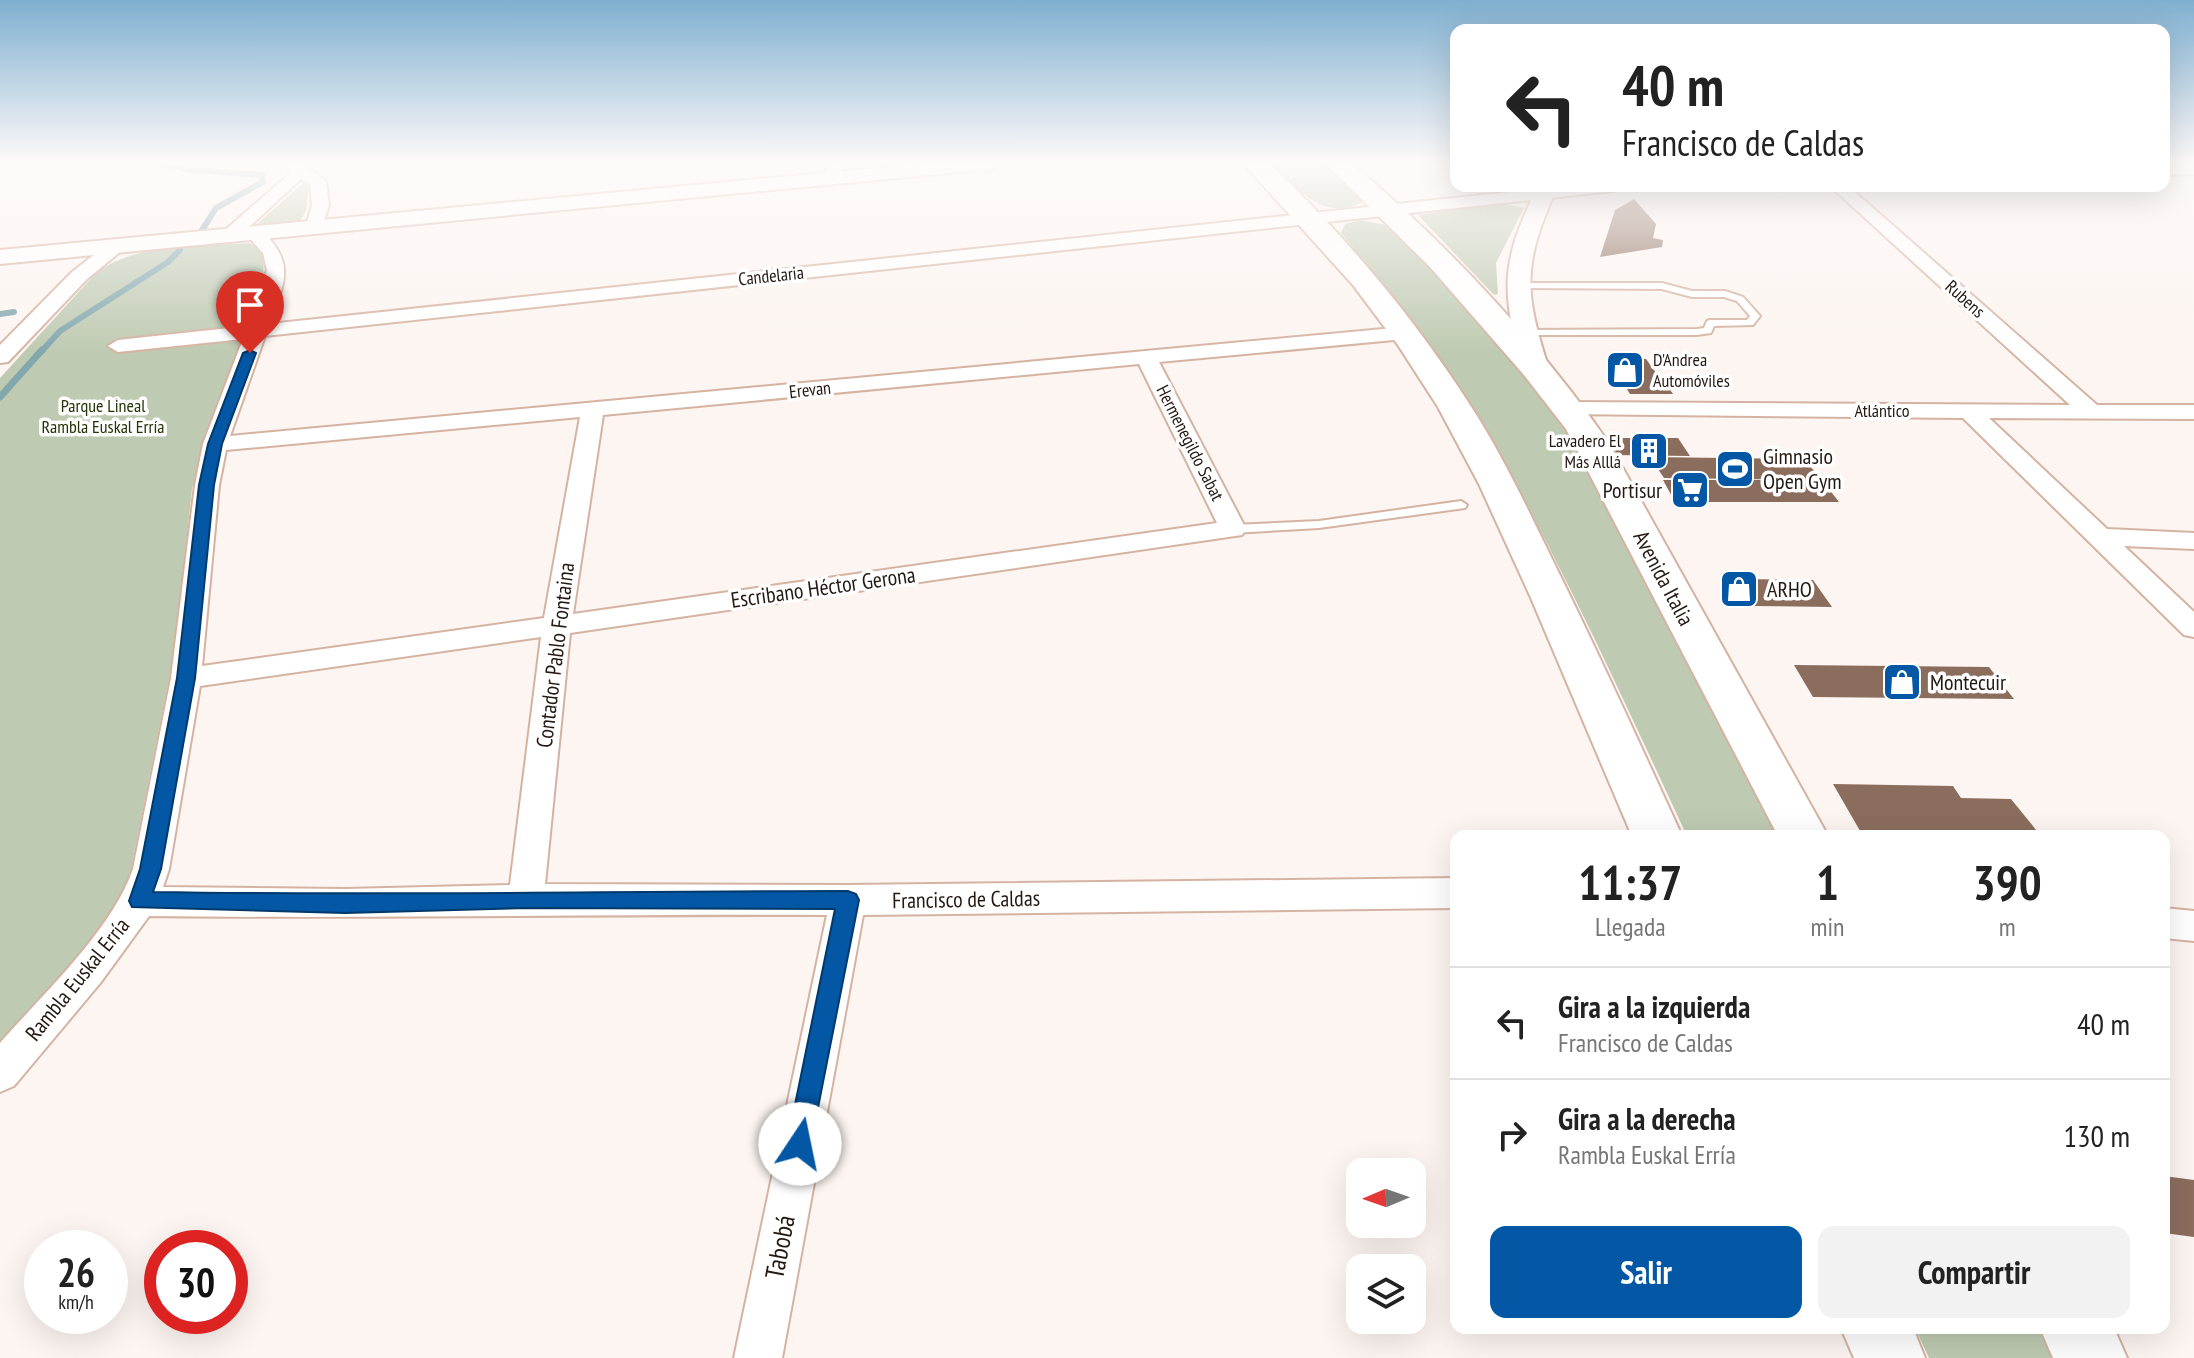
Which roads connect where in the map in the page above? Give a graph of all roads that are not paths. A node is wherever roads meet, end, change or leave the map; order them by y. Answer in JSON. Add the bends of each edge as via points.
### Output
{"nodes":[{"id":1,"x":249,"y":226,"type":"edge"},
{"id":2,"x":338,"y":226,"type":"edge"},
{"id":3,"x":1235,"y":226,"type":"edge"},
{"id":4,"x":1320,"y":226,"type":"edge"},
{"id":5,"x":1407,"y":226,"type":"edge"},
{"id":6,"x":1529,"y":226,"type":"edge"},
{"id":7,"x":1883,"y":226,"type":"edge"},
{"id":8,"x":314,"y":229,"type":"joint"},
{"id":9,"x":242,"y":235,"type":"junction"},
{"id":10,"x":115,"y":247,"type":"junction"},
{"id":11,"x":0,"y":257,"type":"edge"},
{"id":12,"x":1516,"y":286,"type":"junction"},
{"id":13,"x":258,"y":331,"type":"junction"},
{"id":14,"x":1524,"y":332,"type":"junction"},
{"id":15,"x":1405,"y":333,"type":"junction"},
{"id":16,"x":118,"y":346,"type":"dead end"},
{"id":17,"x":0,"y":357,"type":"edge"},
{"id":18,"x":1146,"y":357,"type":"junction"},
{"id":19,"x":1536,"y":369,"type":"junction"},
{"id":20,"x":1570,"y":409,"type":"junction"},
{"id":21,"x":592,"y":411,"type":"junction"},
{"id":22,"x":1969,"y":411,"type":"junction"},
{"id":23,"x":2092,"y":412,"type":"junction"},
{"id":24,"x":2194,"y":412,"type":"edge"},
{"id":25,"x":215,"y":444,"type":"junction"},
{"id":26,"x":1461,"y":505,"type":"dead end"},
{"id":27,"x":1233,"y":529,"type":"junction"},
{"id":28,"x":2102,"y":537,"type":"junction"},
{"id":29,"x":2194,"y":541,"type":"edge"},
{"id":30,"x":557,"y":624,"type":"junction"},
{"id":31,"x":2194,"y":628,"type":"edge"},
{"id":32,"x":186,"y":678,"type":"junction"},
{"id":33,"x":1654,"y":830,"type":"edge"},
{"id":34,"x":1800,"y":830,"type":"edge"},
{"id":35,"x":1450,"y":893,"type":"edge"},
{"id":36,"x":526,"y":899,"type":"junction"},
{"id":37,"x":848,"y":900,"type":"junction"},
{"id":38,"x":140,"y":901,"type":"junction"},
{"id":39,"x":2170,"y":924,"type":"edge"},
{"id":40,"x":2194,"y":926,"type":"edge"},
{"id":41,"x":0,"y":1073,"type":"edge"},
{"id":42,"x":1879,"y":1334,"type":"edge"},
{"id":43,"x":2078,"y":1334,"type":"edge"},
{"id":44,"x":758,"y":1358,"type":"edge"},
{"id":45,"x":1890,"y":1358,"type":"edge"},
{"id":46,"x":2092,"y":1358,"type":"edge"}],
"edges":[{"from":1,"to":9,"type":"street"},
{"from":2,"to":8,"type":"street"},
{"from":3,"to":13,"type":"street","name":"Candelaria"},
{"from":4,"to":15,"type":"main road"},
{"from":5,"to":19,"type":"main road","name":"Avenida Italia"},
{"from":6,"to":12,"type":"street"},
{"from":7,"to":23,"type":"street","name":"Rubens"},
{"from":8,"to":9,"type":"street"},
{"from":9,"to":10,"type":"street"},
{"from":9,"to":13,"type":"street","name":"Rambla Euskal Erría","via":[[273,251],[276,259],[276,278]]},
{"from":10,"to":11,"type":"street"},
{"from":10,"to":17,"type":"street"},
{"from":12,"to":14,"type":"street"},
{"from":12,"to":14,"type":"lane","via":[[1662,286],[1692,294],[1733,295],[1755,316],[1750,323],[1710,323],[1708,331],[1697,332]]},
{"from":13,"to":16,"type":"street","name":"Candelaria"},
{"from":13,"to":25,"type":"street","name":"Rambla Euskal Erría"},
{"from":14,"to":19,"type":"street"},
{"from":15,"to":18,"type":"street","name":"Erevan"},
{"from":15,"to":33,"type":"main road","via":[[1456,409],[1507,503]]},
{"from":18,"to":21,"type":"street","name":"Erevan"},
{"from":18,"to":27,"type":"street","name":"Hermenegildo Sabat"},
{"from":19,"to":20,"type":"main road","name":"Avenida Italia"},
{"from":20,"to":22,"type":"street","name":"Atlántico"},
{"from":20,"to":34,"type":"main road","name":"Avenida Italia"},
{"from":21,"to":25,"type":"street","name":"Erevan"},
{"from":21,"to":30,"type":"street","name":"Contador Pablo Fontaina"},
{"from":22,"to":23,"type":"street","name":"Atlántico"},
{"from":22,"to":28,"type":"street"},
{"from":23,"to":24,"type":"street","name":"Atlántico"},
{"from":25,"to":32,"type":"street","name":"Rambla Euskal Erría"},
{"from":26,"to":27,"type":"lane","name":"Escribano Héctor Gerona"},
{"from":27,"to":30,"type":"street","name":"Escribano Héctor Gerona"},
{"from":28,"to":29,"type":"street"},
{"from":28,"to":31,"type":"street"},
{"from":30,"to":32,"type":"street","name":"Escribano Héctor Gerona"},
{"from":30,"to":36,"type":"street","name":"Contador Pablo Fontaina"},
{"from":32,"to":38,"type":"street","name":"Rambla Euskal Erría","via":[[151,869]]},
{"from":35,"to":37,"type":"street","name":"Francisco de Caldas"},
{"from":36,"to":37,"type":"street","name":"Francisco de Caldas"},
{"from":36,"to":38,"type":"street","name":"Francisco de Caldas","via":[[345,904]]},
{"from":37,"to":44,"type":"street","name":"Tabobá"},
{"from":38,"to":41,"type":"street","name":"Rambla Euskal Erría"},
{"from":39,"to":40,"type":"street"},
{"from":42,"to":45,"type":"main road"},
{"from":43,"to":46,"type":"main road"}]}
